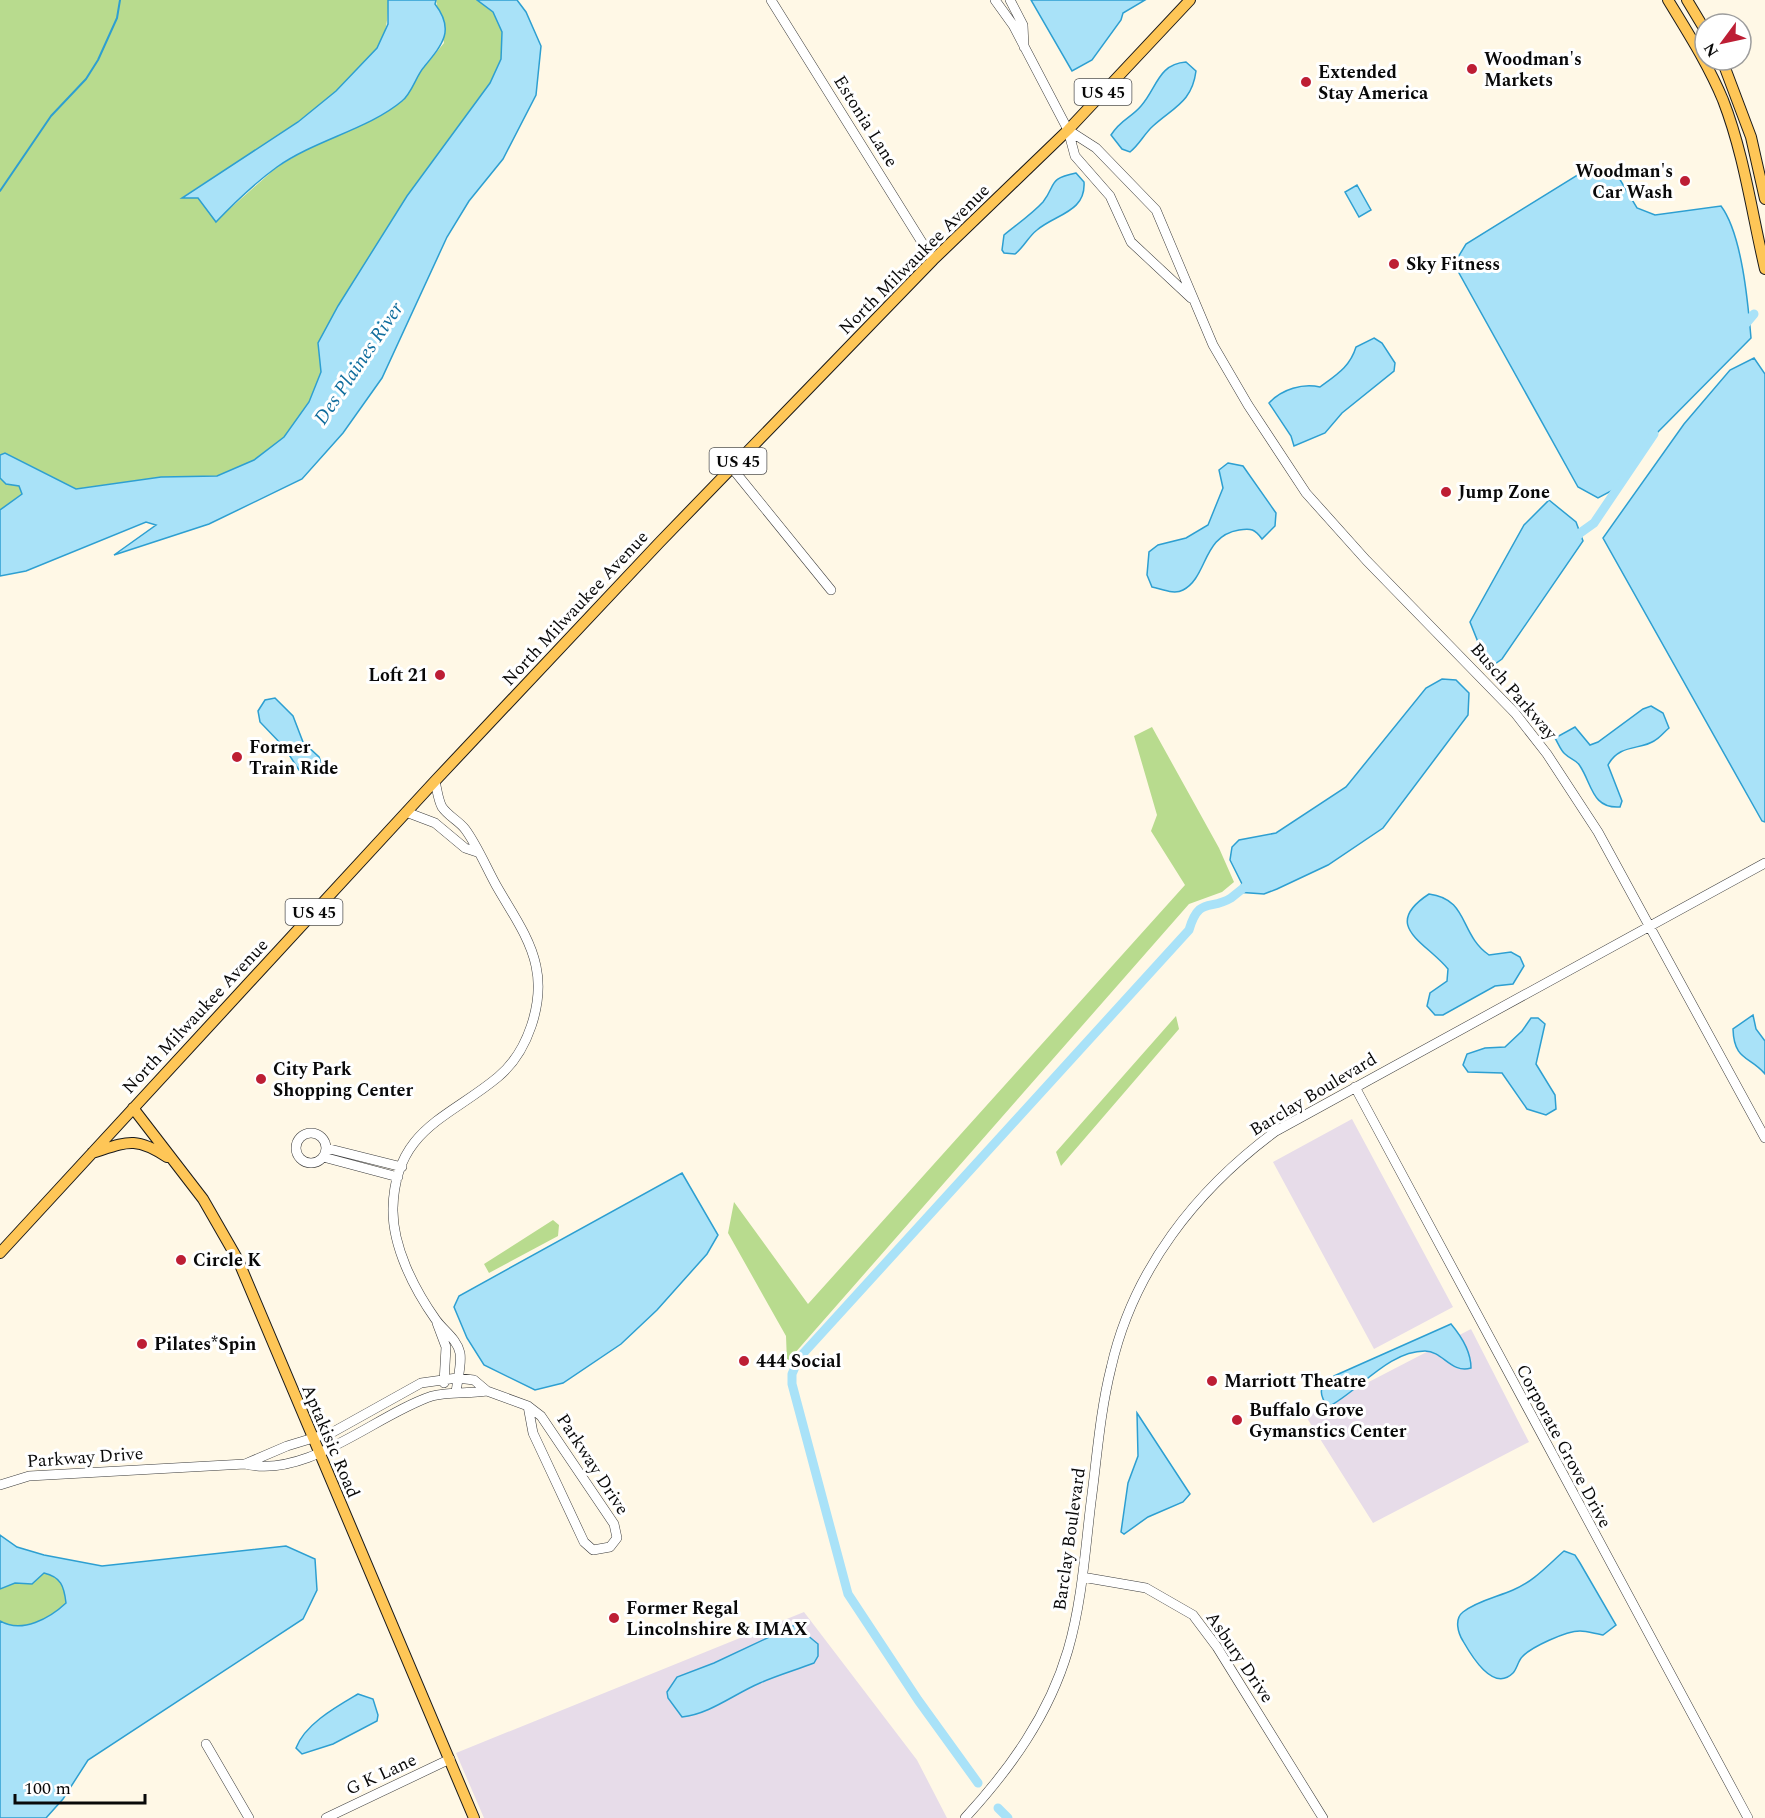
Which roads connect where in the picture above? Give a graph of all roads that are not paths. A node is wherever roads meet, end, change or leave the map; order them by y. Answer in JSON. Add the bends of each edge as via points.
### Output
{"nodes":[{"id":1,"x":771,"y":0,"type":"edge"},
{"id":2,"x":995,"y":0,"type":"edge"},
{"id":3,"x":1010,"y":0,"type":"edge"},
{"id":4,"x":1190,"y":0,"type":"edge"},
{"id":5,"x":1668,"y":0,"type":"edge"},
{"id":6,"x":1024,"y":50,"type":"junction"},
{"id":7,"x":1727,"y":72,"type":"edge"},
{"id":8,"x":1068,"y":130,"type":"junction"},
{"id":9,"x":1765,"y":199,"type":"edge"},
{"id":10,"x":933,"y":260,"type":"junction"},
{"id":11,"x":1765,"y":269,"type":"edge"},
{"id":12,"x":1192,"y":300,"type":"junction"},
{"id":13,"x":732,"y":468,"type":"junction"},
{"id":14,"x":831,"y":590,"type":"dead end"},
{"id":15,"x":435,"y":781,"type":"junction"},
{"id":16,"x":406,"y":812,"type":"junction"},
{"id":17,"x":477,"y":852,"type":"junction"},
{"id":18,"x":1765,"y":863,"type":"edge"},
{"id":19,"x":1650,"y":927,"type":"junction"},
{"id":20,"x":1354,"y":1087,"type":"junction"},
{"id":21,"x":133,"y":1108,"type":"junction"},
{"id":22,"x":1765,"y":1138,"type":"edge"},
{"id":23,"x":92,"y":1153,"type":"junction"},
{"id":24,"x":174,"y":1162,"type":"junction"},
{"id":25,"x":402,"y":1167,"type":"junction"},
{"id":26,"x":398,"y":1177,"type":"junction"},
{"id":27,"x":0,"y":1253,"type":"edge"},
{"id":28,"x":436,"y":1321,"type":"junction"},
{"id":29,"x":458,"y":1378,"type":"junction"},
{"id":30,"x":444,"y":1379,"type":"junction"},
{"id":31,"x":487,"y":1391,"type":"junction"},
{"id":32,"x":444,"y":1393,"type":"junction"},
{"id":33,"x":456,"y":1394,"type":"junction"},
{"id":34,"x":528,"y":1406,"type":"junction"},
{"id":35,"x":311,"y":1438,"type":"junction"},
{"id":36,"x":317,"y":1453,"type":"junction"},
{"id":37,"x":244,"y":1464,"type":"junction"},
{"id":38,"x":0,"y":1485,"type":"edge"},
{"id":39,"x":1082,"y":1577,"type":"junction"},
{"id":40,"x":206,"y":1744,"type":"dead end"},
{"id":41,"x":450,"y":1760,"type":"junction"},
{"id":42,"x":249,"y":1818,"type":"edge"},
{"id":43,"x":326,"y":1818,"type":"edge"},
{"id":44,"x":474,"y":1818,"type":"edge"},
{"id":45,"x":965,"y":1818,"type":"edge"},
{"id":46,"x":1323,"y":1818,"type":"edge"},
{"id":47,"x":1748,"y":1818,"type":"edge"}],
"edges":[{"from":1,"to":10,"type":"street","name":"Estonia Lane"},
{"from":2,"to":6,"type":"street"},
{"from":3,"to":6,"type":"street","via":[[1023,24]]},
{"from":4,"to":8,"type":"main road","name":"North Milwaukee Avenue","number":"US 45"},
{"from":5,"to":11,"type":"main road","via":[[1704,58],[1723,101]]},
{"from":6,"to":8,"type":"street"},
{"from":7,"to":9,"type":"main road","via":[[1751,137]]},
{"from":8,"to":10,"type":"main road","name":"North Milwaukee Avenue","number":"US 45"},
{"from":8,"to":12,"type":"street","name":"Busch Parkway","via":[[1075,156],[1110,196],[1131,242]]},
{"from":8,"to":12,"type":"street","name":"Busch Parkway","via":[[1096,148],[1156,210],[1185,274]]},
{"from":10,"to":13,"type":"main road","name":"North Milwaukee Avenue","number":"US 45"},
{"from":12,"to":19,"type":"street","name":"Busch Parkway","via":[[1248,405],[1306,493],[1515,713],[1578,799]]},
{"from":13,"to":14,"type":"street"},
{"from":13,"to":15,"type":"main road","name":"North Milwaukee Avenue","number":"US 45"},
{"from":15,"to":16,"type":"main road","name":"North Milwaukee Avenue","number":"US 45"},
{"from":15,"to":17,"type":"street","via":[[442,806],[465,829]]},
{"from":16,"to":17,"type":"street","via":[[435,823],[465,848]]},
{"from":16,"to":21,"type":"main road","name":"North Milwaukee Avenue","number":"US 45"},
{"from":17,"to":25,"type":"street","via":[[524,934],[536,965],[535,1011],[518,1054],[502,1074],[433,1122],[416,1140]]},
{"from":18,"to":19,"type":"street","name":"Barclay Boulevard"},
{"from":19,"to":20,"type":"street","name":"Barclay Boulevard"},
{"from":19,"to":22,"type":"street","name":"Busch Parkway"},
{"from":20,"to":39,"type":"street","name":"Barclay Boulevard","via":[[1276,1131],[1228,1169],[1183,1219],[1146,1275],[1111,1366]]},
{"from":20,"to":47,"type":"street","name":"Corporate Grove Drive"},
{"from":21,"to":23,"type":"main road","name":"North Milwaukee Avenue","number":"US 45"},
{"from":21,"to":24,"type":"main road","name":"Aptakisic Road"},
{"from":23,"to":24,"type":"main road","via":[[129,1142],[147,1143]]},
{"from":23,"to":27,"type":"main road","name":"North Milwaukee Avenue","number":"US 45"},
{"from":24,"to":35,"type":"main road","name":"Aptakisic Road","via":[[203,1199],[238,1260]]},
{"from":25,"to":26,"type":"street"},
{"from":25,"to":26,"type":"street","via":[[325,1152]]},
{"from":26,"to":28,"type":"street","via":[[393,1208],[396,1236]]},
{"from":28,"to":29,"type":"street","via":[[460,1353]]},
{"from":28,"to":30,"type":"street","via":[[446,1347]]},
{"from":29,"to":30,"type":"street","name":"Parkway Drive"},
{"from":29,"to":31,"type":"street","name":"Parkway Drive","via":[[474,1380]]},
{"from":29,"to":33,"type":"street"},
{"from":30,"to":32,"type":"street"},
{"from":30,"to":35,"type":"street","name":"Parkway Drive","via":[[421,1383],[333,1432]]},
{"from":31,"to":33,"type":"street","name":"Parkway Drive"},
{"from":31,"to":34,"type":"street","name":"Parkway Drive"},
{"from":32,"to":33,"type":"street","name":"Parkway Drive"},
{"from":32,"to":36,"type":"street","name":"Parkway Drive","via":[[403,1408],[339,1445]]},
{"from":34,"to":34,"type":"street","name":"Parkway Drive","via":[[533,1433],[583,1540],[593,1550],[610,1547],[617,1538],[614,1524],[549,1424]]},
{"from":35,"to":36,"type":"main road","name":"Aptakisic Road"},
{"from":35,"to":37,"type":"street","name":"Parkway Drive"},
{"from":36,"to":37,"type":"street","name":"Parkway Drive","via":[[261,1468]]},
{"from":36,"to":41,"type":"main road","name":"Aptakisic Road"},
{"from":37,"to":38,"type":"street","name":"Parkway Drive","via":[[29,1476]]},
{"from":39,"to":45,"type":"street","name":"Barclay Boulevard","via":[[1068,1650],[1055,1685],[1013,1762]]},
{"from":39,"to":46,"type":"street","name":"Asbury Drive","via":[[1146,1588],[1193,1615]]},
{"from":40,"to":42,"type":"street"},
{"from":41,"to":43,"type":"street","name":"G K Lane"},
{"from":41,"to":44,"type":"main road","name":"Aptakisic Road"}]}
